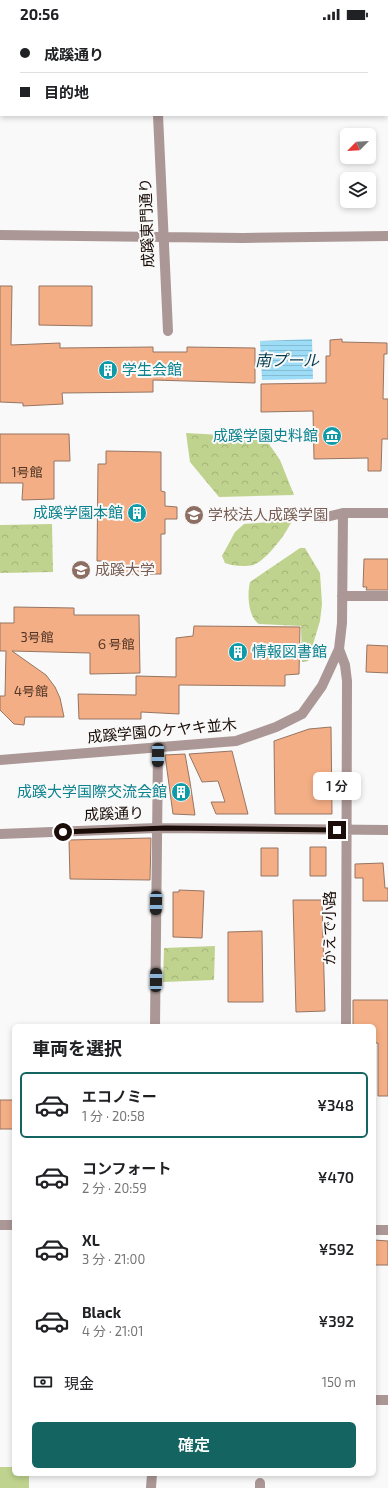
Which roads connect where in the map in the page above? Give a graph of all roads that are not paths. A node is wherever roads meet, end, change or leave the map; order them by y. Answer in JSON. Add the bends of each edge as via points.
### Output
{"nodes":[{"id":1,"x":158,"y":116,"type":"edge"},
{"id":2,"x":0,"y":235,"type":"edge"},
{"id":3,"x":162,"y":236,"type":"junction"},
{"id":4,"x":388,"y":236,"type":"edge"},
{"id":5,"x":168,"y":331,"type":"dead end"},
{"id":6,"x":343,"y":513,"type":"junction"},
{"id":7,"x":388,"y":513,"type":"edge"},
{"id":8,"x":322,"y":518,"type":"dead end"},
{"id":9,"x":342,"y":596,"type":"junction"},
{"id":10,"x":388,"y":596,"type":"edge"},
{"id":11,"x":339,"y":649,"type":"junction"},
{"id":12,"x":158,"y":748,"type":"junction"},
{"id":13,"x":0,"y":760,"type":"edge"},
{"id":14,"x":157,"y":828,"type":"junction"},
{"id":15,"x":345,"y":830,"type":"junction"},
{"id":16,"x":388,"y":830,"type":"edge"},
{"id":17,"x":0,"y":834,"type":"edge"},
{"id":18,"x":155,"y":1024,"type":"edge"},
{"id":19,"x":346,"y":1024,"type":"edge"},
{"id":20,"x":0,"y":1225,"type":"edge"},
{"id":21,"x":12,"y":1225,"type":"edge"},
{"id":22,"x":376,"y":1230,"type":"edge"},
{"id":23,"x":388,"y":1230,"type":"edge"},
{"id":24,"x":376,"y":1400,"type":"edge"},
{"id":25,"x":388,"y":1400,"type":"edge"},
{"id":26,"x":152,"y":1476,"type":"edge"},
{"id":27,"x":152,"y":1488,"type":"edge"}],
"edges":[{"from":1,"to":3,"type":"street","name":"成蹊東門通り"},
{"from":2,"to":3,"type":"street"},
{"from":3,"to":4,"type":"street"},
{"from":3,"to":5,"type":"street","name":"成蹊東門通り"},
{"from":6,"to":7,"type":"street"},
{"from":6,"to":8,"type":"street"},
{"from":6,"to":9,"type":"street","name":"成蹊学園のケヤキ並木"},
{"from":9,"to":10,"type":"street"},
{"from":9,"to":11,"type":"street","name":"成蹊学園のケヤキ並木"},
{"from":11,"to":12,"type":"street","name":"成蹊学園のケヤキ並木","via":[[322,686],[302,714],[276,727],[236,741]]},
{"from":11,"to":15,"type":"street","name":"かえで小路","via":[[347,681]]},
{"from":12,"to":13,"type":"street","name":"成蹊学園のケヤキ並木"},
{"from":12,"to":14,"type":"street"},
{"from":14,"to":15,"type":"street","name":"成蹊通り"},
{"from":14,"to":17,"type":"street","name":"成蹊通り"},
{"from":14,"to":18,"type":"street"},
{"from":15,"to":16,"type":"street"},
{"from":15,"to":19,"type":"street","name":"かえで小路"},
{"from":20,"to":21,"type":"street"},
{"from":22,"to":23,"type":"street"},
{"from":24,"to":25,"type":"street"},
{"from":26,"to":27,"type":"street"}]}
